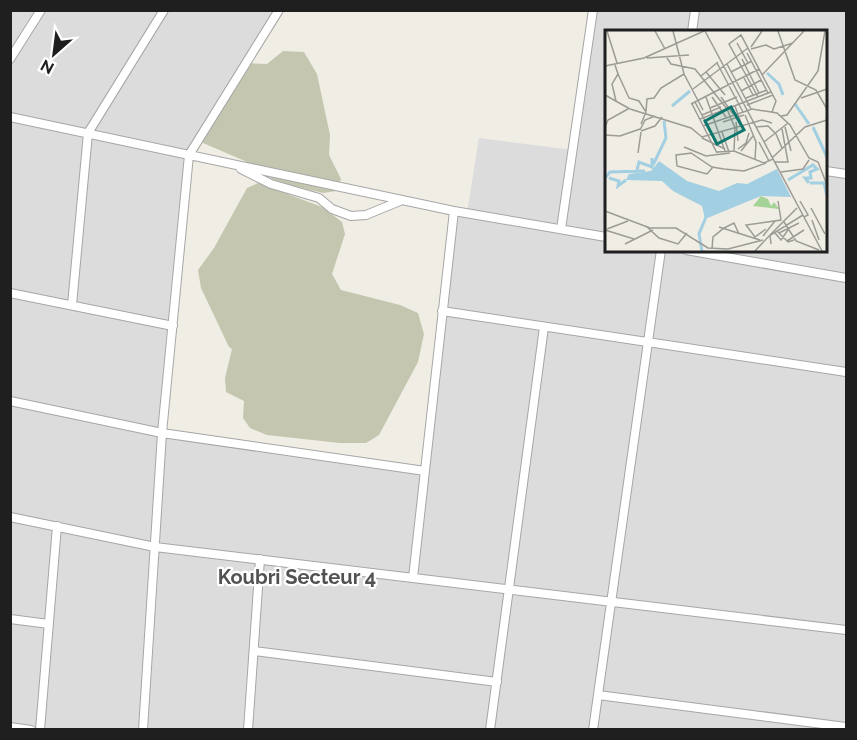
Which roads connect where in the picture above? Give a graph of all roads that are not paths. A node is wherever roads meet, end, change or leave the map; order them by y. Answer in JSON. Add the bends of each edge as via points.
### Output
{"nodes":[{"id":1,"x":41,"y":10,"type":"edge"},
{"id":2,"x":164,"y":10,"type":"edge"},
{"id":3,"x":279,"y":10,"type":"edge"},
{"id":4,"x":593,"y":10,"type":"edge"},
{"id":5,"x":695,"y":10,"type":"edge"},
{"id":6,"x":692,"y":30,"type":"edge"},
{"id":7,"x":10,"y":58,"type":"edge"},
{"id":8,"x":10,"y":117,"type":"edge"},
{"id":9,"x":87,"y":133,"type":"junction"},
{"id":10,"x":189,"y":155,"type":"junction"},
{"id":11,"x":230,"y":164,"type":"junction"},
{"id":12,"x":827,"y":171,"type":"edge"},
{"id":13,"x":846,"y":174,"type":"edge"},
{"id":14,"x":402,"y":200,"type":"junction"},
{"id":15,"x":454,"y":211,"type":"junction"},
{"id":16,"x":561,"y":229,"type":"junction"},
{"id":17,"x":605,"y":237,"type":"edge"},
{"id":18,"x":661,"y":252,"type":"edge"},
{"id":19,"x":697,"y":252,"type":"edge"},
{"id":20,"x":846,"y":278,"type":"edge"},
{"id":21,"x":10,"y":293,"type":"edge"},
{"id":22,"x":72,"y":305,"type":"junction"},
{"id":23,"x":442,"y":311,"type":"junction"},
{"id":24,"x":173,"y":326,"type":"junction"},
{"id":25,"x":544,"y":327,"type":"junction"},
{"id":26,"x":648,"y":342,"type":"junction"},
{"id":27,"x":846,"y":372,"type":"edge"},
{"id":28,"x":10,"y":401,"type":"edge"},
{"id":29,"x":162,"y":433,"type":"junction"},
{"id":30,"x":425,"y":471,"type":"junction"},
{"id":31,"x":10,"y":517,"type":"edge"},
{"id":32,"x":57,"y":526,"type":"junction"},
{"id":33,"x":155,"y":547,"type":"junction"},
{"id":34,"x":260,"y":559,"type":"junction"},
{"id":35,"x":413,"y":578,"type":"junction"},
{"id":36,"x":509,"y":589,"type":"junction"},
{"id":37,"x":611,"y":602,"type":"junction"},
{"id":38,"x":10,"y":619,"type":"edge"},
{"id":39,"x":49,"y":624,"type":"junction"},
{"id":40,"x":846,"y":630,"type":"edge"},
{"id":41,"x":254,"y":651,"type":"junction"},
{"id":42,"x":497,"y":682,"type":"junction"},
{"id":43,"x":598,"y":695,"type":"junction"},
{"id":44,"x":846,"y":716,"type":"edge"},
{"id":45,"x":10,"y":727,"type":"edge"},
{"id":46,"x":846,"y":728,"type":"edge"},
{"id":47,"x":31,"y":729,"type":"edge"},
{"id":48,"x":40,"y":729,"type":"edge"},
{"id":49,"x":143,"y":729,"type":"edge"},
{"id":50,"x":248,"y":729,"type":"edge"},
{"id":51,"x":490,"y":729,"type":"edge"},
{"id":52,"x":593,"y":729,"type":"edge"}],
"edges":[{"from":1,"to":7,"type":"street"},
{"from":2,"to":9,"type":"street"},
{"from":3,"to":10,"type":"street"},
{"from":4,"to":16,"type":"street"},
{"from":5,"to":6,"type":"street"},
{"from":8,"to":9,"type":"street"},
{"from":9,"to":10,"type":"street"},
{"from":9,"to":22,"type":"street"},
{"from":10,"to":11,"type":"street"},
{"from":10,"to":24,"type":"street"},
{"from":11,"to":14,"type":"street"},
{"from":11,"to":14,"type":"street","via":[[271,184],[319,198],[332,209],[351,216]]},
{"from":12,"to":13,"type":"street"},
{"from":14,"to":15,"type":"street"},
{"from":15,"to":16,"type":"street"},
{"from":15,"to":23,"type":"street"},
{"from":16,"to":17,"type":"street"},
{"from":18,"to":26,"type":"street"},
{"from":19,"to":20,"type":"street"},
{"from":21,"to":22,"type":"street"},
{"from":22,"to":24,"type":"street"},
{"from":23,"to":25,"type":"street"},
{"from":23,"to":30,"type":"street"},
{"from":24,"to":29,"type":"street"},
{"from":25,"to":26,"type":"street"},
{"from":25,"to":36,"type":"street"},
{"from":26,"to":27,"type":"street"},
{"from":26,"to":37,"type":"street"},
{"from":28,"to":29,"type":"street"},
{"from":29,"to":30,"type":"street"},
{"from":29,"to":33,"type":"street"},
{"from":30,"to":35,"type":"street"},
{"from":31,"to":32,"type":"street"},
{"from":32,"to":33,"type":"street"},
{"from":32,"to":39,"type":"street"},
{"from":33,"to":34,"type":"street"},
{"from":33,"to":49,"type":"street"},
{"from":34,"to":35,"type":"street"},
{"from":34,"to":41,"type":"street"},
{"from":35,"to":36,"type":"street"},
{"from":36,"to":37,"type":"street"},
{"from":36,"to":42,"type":"street"},
{"from":37,"to":40,"type":"street"},
{"from":37,"to":43,"type":"street"},
{"from":38,"to":39,"type":"street"},
{"from":39,"to":48,"type":"street"},
{"from":41,"to":42,"type":"street"},
{"from":41,"to":50,"type":"street"},
{"from":42,"to":51,"type":"street"},
{"from":43,"to":46,"type":"street"},
{"from":43,"to":52,"type":"street"},
{"from":44,"to":46,"type":"street"},
{"from":45,"to":47,"type":"street"}]}
